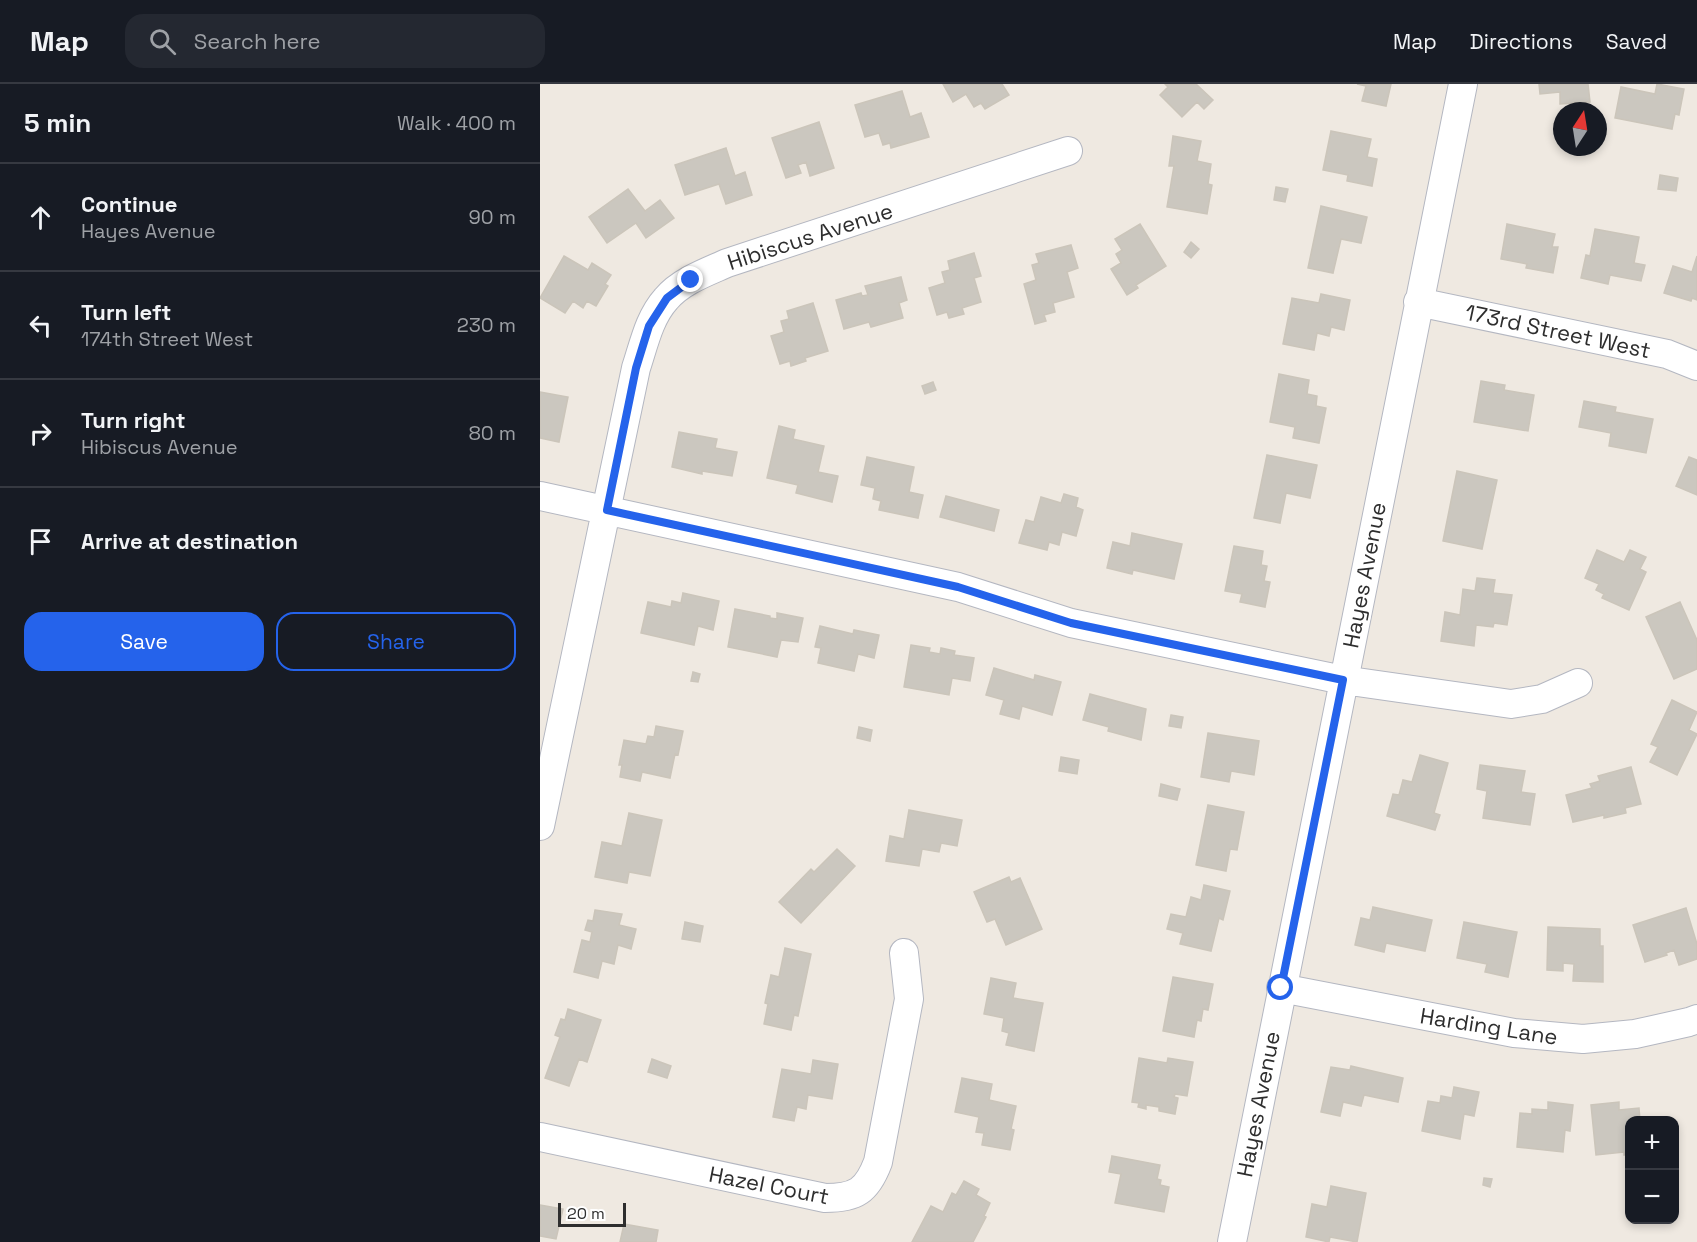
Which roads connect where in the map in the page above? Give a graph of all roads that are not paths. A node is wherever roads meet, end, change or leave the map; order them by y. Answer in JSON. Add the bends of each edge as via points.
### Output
{"nodes":[{"id":1,"x":1463,"y":84,"type":"edge"},
{"id":2,"x":1068,"y":151,"type":"dead end"},
{"id":3,"x":1418,"y":302,"type":"junction"},
{"id":4,"x":1697,"y":366,"type":"edge"},
{"id":5,"x":540,"y":496,"type":"edge"},
{"id":6,"x":607,"y":510,"type":"junction"},
{"id":7,"x":1343,"y":680,"type":"junction"},
{"id":8,"x":1578,"y":683,"type":"dead end"},
{"id":9,"x":540,"y":826,"type":"edge"},
{"id":10,"x":904,"y":953,"type":"dead end"},
{"id":11,"x":1281,"y":988,"type":"junction"},
{"id":12,"x":1697,"y":1019,"type":"edge"},
{"id":13,"x":540,"y":1137,"type":"edge"},
{"id":14,"x":1232,"y":1242,"type":"edge"}],
"edges":[{"from":1,"to":3,"type":"street","name":"Hayes Avenue"},
{"from":2,"to":6,"type":"street","name":"Hibiscus Avenue","via":[[727,263],[691,280],[667,298],[649,326],[636,368]]},
{"from":3,"to":4,"type":"street","name":"173rd Street West","via":[[1667,354]]},
{"from":3,"to":7,"type":"street","name":"Hayes Avenue"},
{"from":5,"to":6,"type":"street"},
{"from":6,"to":7,"type":"street","via":[[958,587],[1071,623]]},
{"from":6,"to":9,"type":"street","name":"Hibiscus Avenue"},
{"from":7,"to":8,"type":"street","via":[[1511,704],[1542,699]]},
{"from":7,"to":11,"type":"street","name":"Hayes Avenue"},
{"from":10,"to":13,"type":"street","name":"Hazel Court","via":[[909,999],[878,1162],[871,1180],[859,1192],[843,1198],[825,1198]]},
{"from":11,"to":12,"type":"street","name":"Harding Lane","via":[[1514,1033],[1583,1039],[1635,1034]]},
{"from":11,"to":14,"type":"street","name":"Hayes Avenue"}]}
